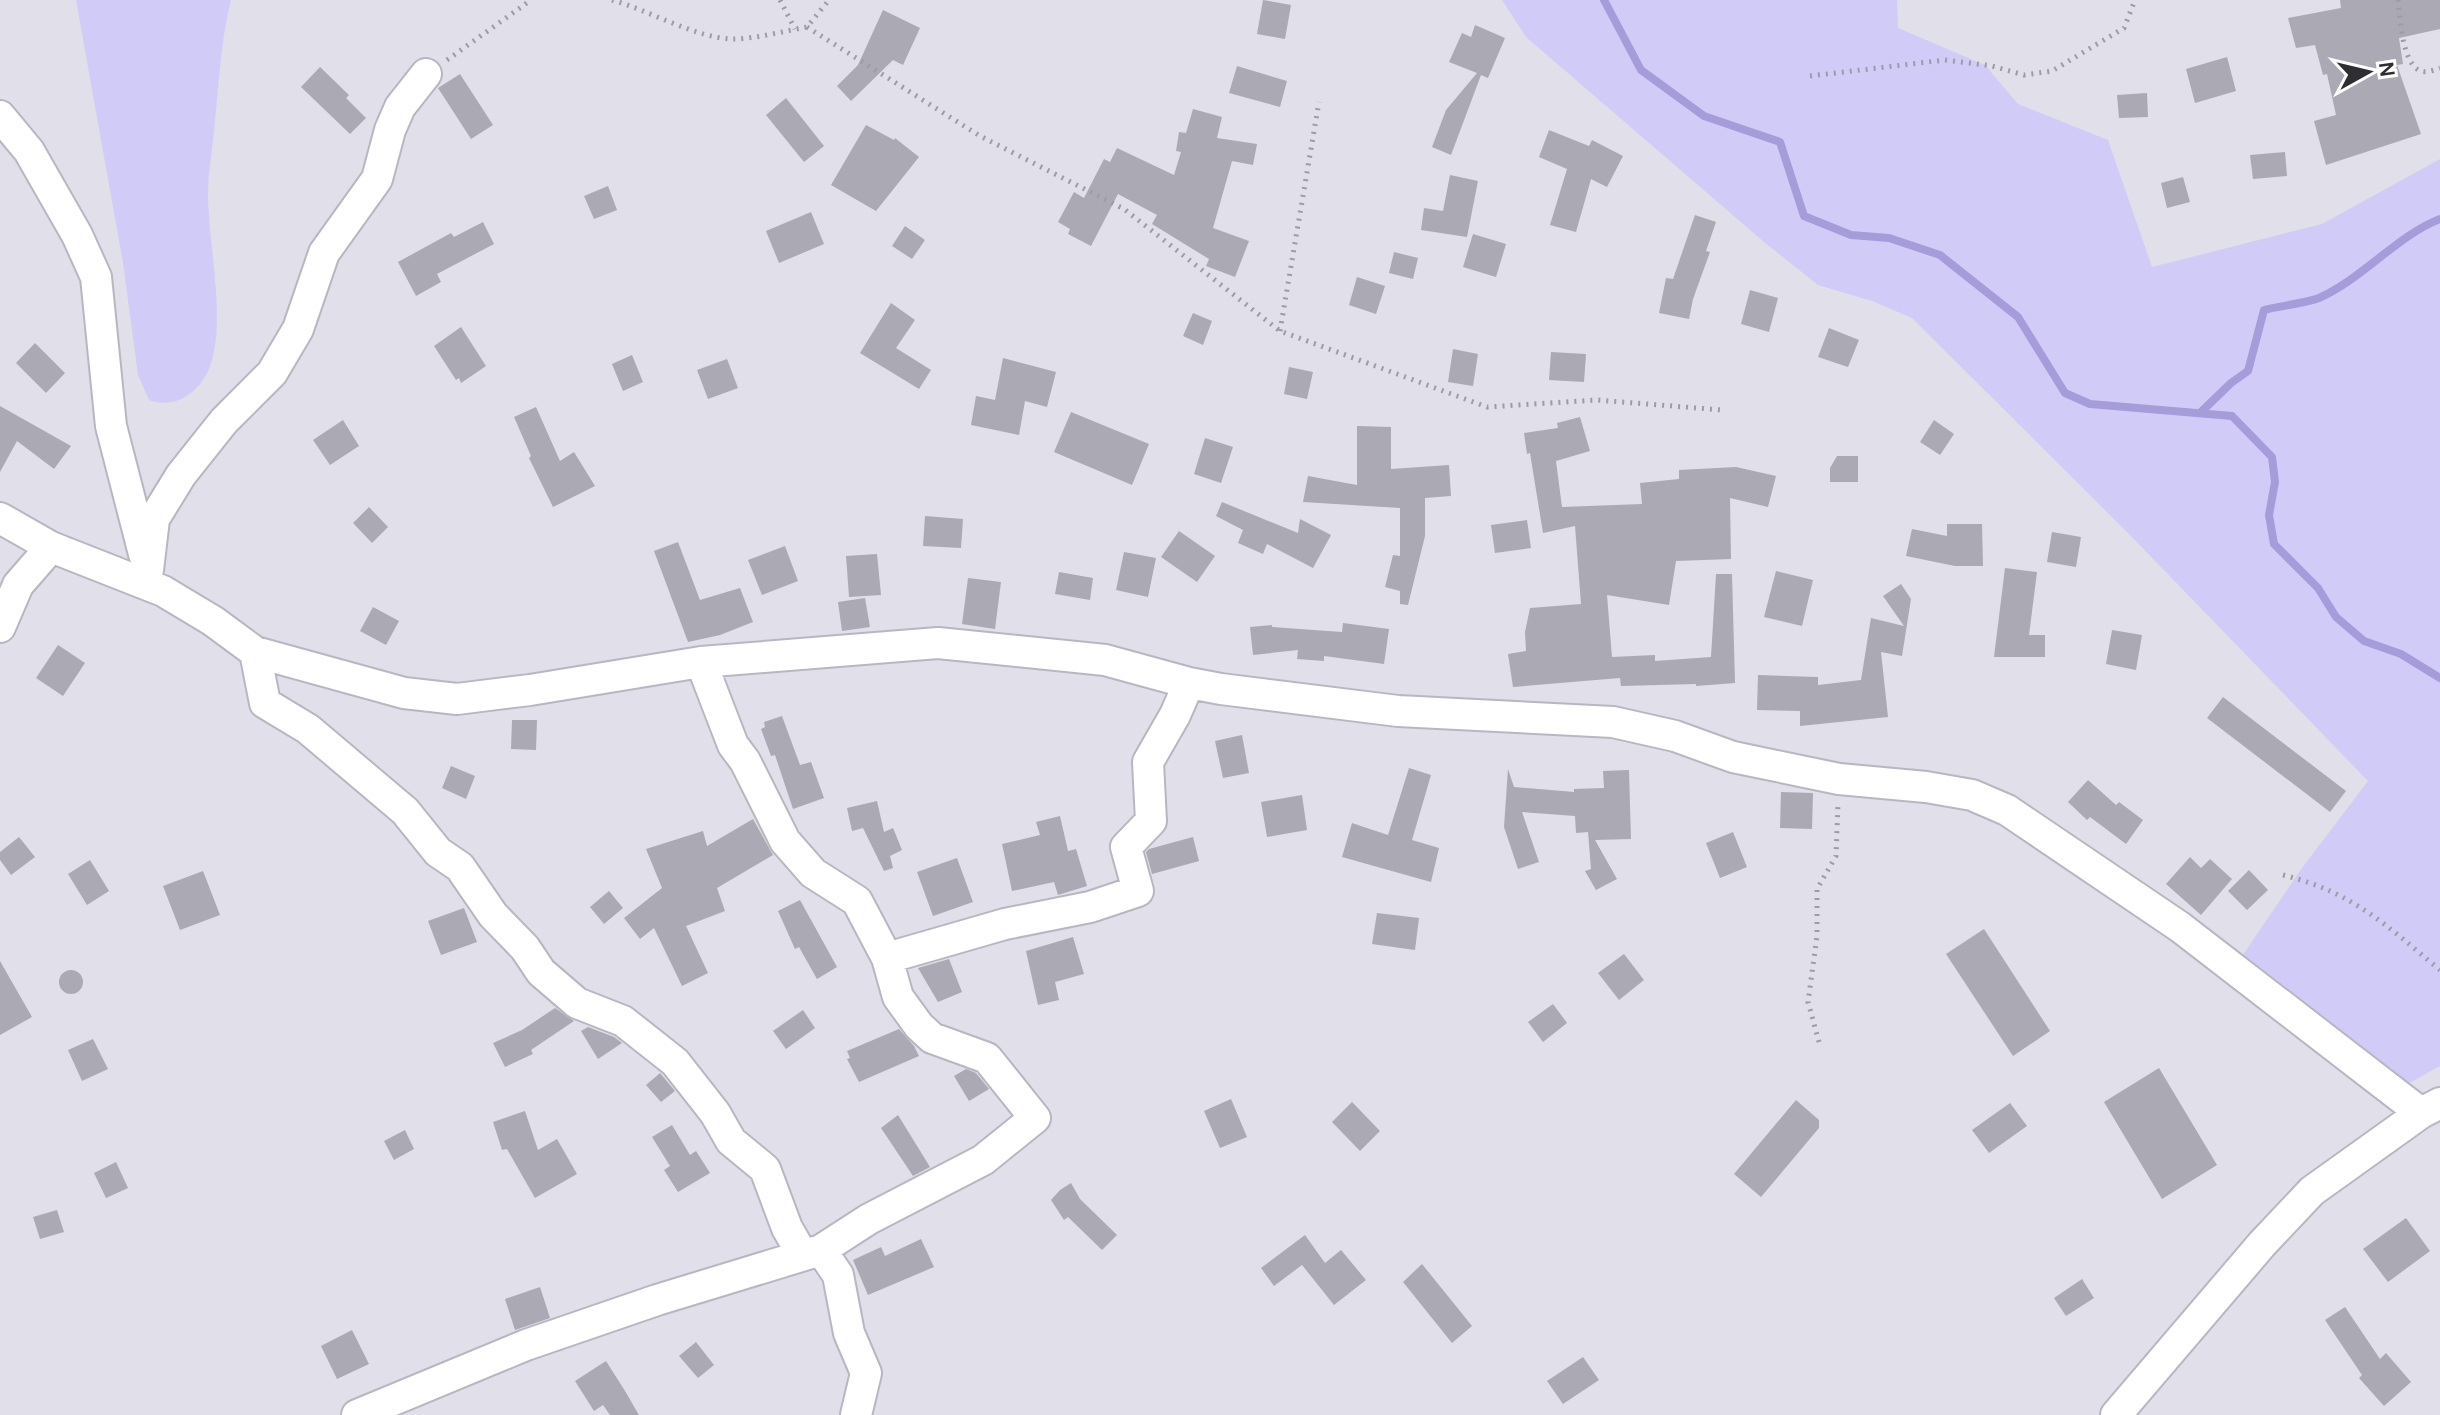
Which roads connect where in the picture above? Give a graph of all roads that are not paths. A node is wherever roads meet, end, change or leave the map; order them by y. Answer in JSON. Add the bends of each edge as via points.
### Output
{"nodes":[{"id":1,"x":426,"y":74,"type":"road end"},
{"id":2,"x":0,"y":116,"type":"edge"},
{"id":3,"x":0,"y":518,"type":"edge"},
{"id":4,"x":51,"y":547,"type":"junction"},
{"id":5,"x":156,"y":580,"type":"junction"},
{"id":6,"x":0,"y":627,"type":"edge"},
{"id":7,"x":255,"y":652,"type":"junction"},
{"id":8,"x":701,"y":662,"type":"junction"},
{"id":9,"x":1189,"y":683,"type":"junction"},
{"id":10,"x":887,"y":958,"type":"junction"},
{"id":11,"x":2430,"y":1108,"type":"edge"},
{"id":12,"x":812,"y":1252,"type":"junction"},
{"id":13,"x":357,"y":1415,"type":"edge"},
{"id":14,"x":856,"y":1415,"type":"edge"},
{"id":15,"x":2116,"y":1415,"type":"edge"}],
"edges":[{"from":1,"to":5,"type":"street","via":[[400,107],[377,179],[324,253],[298,329],[272,373],[224,421],[154,519]]},
{"from":2,"to":5,"type":"street","via":[[29,151],[96,277],[111,426]]},
{"from":3,"to":4,"type":"street"},
{"from":4,"to":5,"type":"street"},
{"from":4,"to":6,"type":"street","via":[[18,585]]},
{"from":5,"to":7,"type":"street"},
{"from":7,"to":8,"type":"street","via":[[404,693],[457,699]]},
{"from":7,"to":12,"type":"street","via":[[265,703],[308,729],[405,811],[438,852],[460,867],[541,972],[577,1003],[623,1021],[675,1062],[731,1141],[765,1169],[787,1228]]},
{"from":8,"to":9,"type":"street","via":[[938,643],[1105,660]]},
{"from":8,"to":10,"type":"street","via":[[733,745],[785,841],[813,873],[857,901]]},
{"from":9,"to":10,"type":"street","via":[[1148,762],[1151,821],[1126,847],[1138,891]]},
{"from":9,"to":11,"type":"street","via":[[1398,711],[1613,722],[1733,757],[1839,779],[1972,795],[2007,810],[2180,927]]},
{"from":10,"to":12,"type":"street","via":[[898,997],[919,1026],[932,1038],[987,1058],[1035,1118],[983,1160]]},
{"from":11,"to":15,"type":"street","via":[[2312,1191]]},
{"from":12,"to":13,"type":"street","via":[[526,1345]]},
{"from":12,"to":14,"type":"street","via":[[838,1275],[849,1333],[866,1373]]}]}
